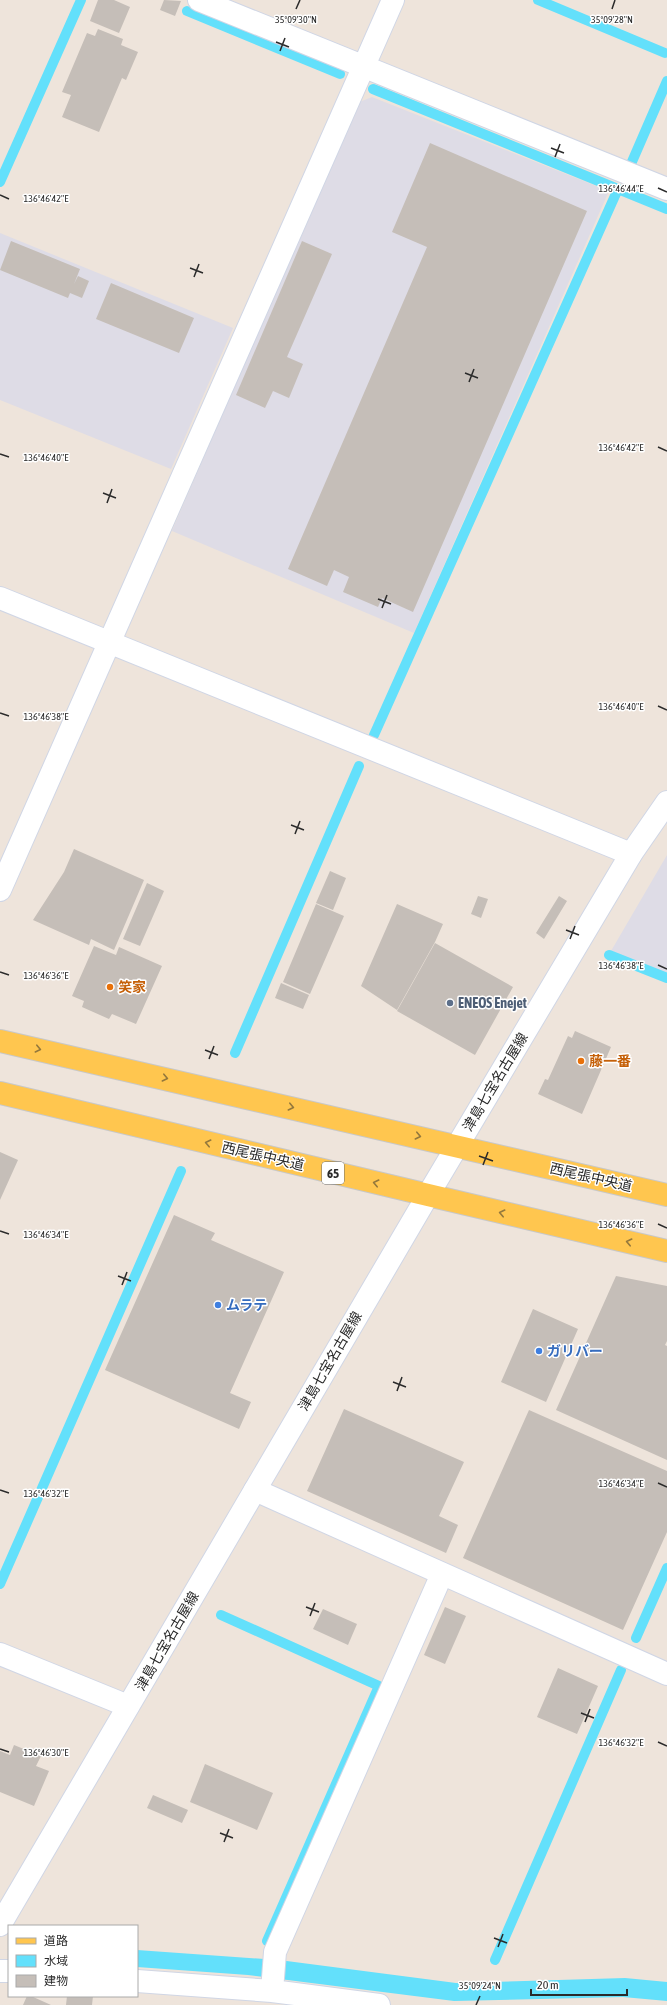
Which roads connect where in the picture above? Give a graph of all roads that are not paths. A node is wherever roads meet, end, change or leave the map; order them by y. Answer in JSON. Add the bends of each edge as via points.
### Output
{"nodes":[{"id":1,"x":199,"y":0,"type":"edge"},
{"id":2,"x":393,"y":0,"type":"edge"},
{"id":3,"x":364,"y":67,"type":"junction"},
{"id":4,"x":667,"y":189,"type":"edge"},
{"id":5,"x":0,"y":598,"type":"edge"},
{"id":6,"x":109,"y":642,"type":"junction"},
{"id":7,"x":667,"y":802,"type":"edge"},
{"id":8,"x":631,"y":854,"type":"junction"},
{"id":9,"x":0,"y":890,"type":"edge"},
{"id":10,"x":0,"y":1041,"type":"edge"},
{"id":11,"x":0,"y":1093,"type":"edge"},
{"id":12,"x":458,"y":1145,"type":"junction"},
{"id":13,"x":428,"y":1195,"type":"junction"},
{"id":14,"x":667,"y":1195,"type":"edge"},
{"id":15,"x":667,"y":1251,"type":"edge"},
{"id":16,"x":255,"y":1490,"type":"junction"},
{"id":17,"x":442,"y":1574,"type":"junction"},
{"id":18,"x":0,"y":1654,"type":"edge"},
{"id":19,"x":667,"y":1674,"type":"edge"},
{"id":20,"x":128,"y":1706,"type":"junction"},
{"id":21,"x":0,"y":1925,"type":"edge"},
{"id":22,"x":138,"y":1981,"type":"edge"},
{"id":23,"x":272,"y":1987,"type":"junction"},
{"id":24,"x":316,"y":2001,"type":"edge"},
{"id":25,"x":379,"y":2005,"type":"edge"}],
"edges":[{"from":1,"to":3,"type":"street"},
{"from":2,"to":3,"type":"street"},
{"from":3,"to":4,"type":"street"},
{"from":3,"to":6,"type":"street"},
{"from":5,"to":6,"type":"street"},
{"from":6,"to":8,"type":"street"},
{"from":6,"to":9,"type":"street"},
{"from":7,"to":8,"type":"street","name":"津島七宝名古屋線"},
{"from":8,"to":12,"type":"street","name":"津島七宝名古屋線"},
{"from":10,"to":12,"type":"main road","name":"西尾張中央道","one_way":true},
{"from":13,"to":11,"type":"main road","name":"西尾張中央道","number":"65","one_way":true},
{"from":12,"to":13,"type":"street","name":"津島七宝名古屋線"},
{"from":12,"to":14,"type":"main road","name":"西尾張中央道"},
{"from":15,"to":13,"type":"main road","name":"西尾張中央道","number":"65","one_way":true},
{"from":13,"to":16,"type":"street","name":"津島七宝名古屋線"},
{"from":16,"to":17,"type":"street"},
{"from":16,"to":20,"type":"street","name":"津島七宝名古屋線"},
{"from":17,"to":19,"type":"street"},
{"from":17,"to":23,"type":"street","via":[[275,1952]]},
{"from":18,"to":20,"type":"street"},
{"from":20,"to":21,"type":"street","name":"津島七宝名古屋線"},
{"from":22,"to":23,"type":"street"},
{"from":23,"to":24,"type":"street"},
{"from":24,"to":25,"type":"street"}]}
